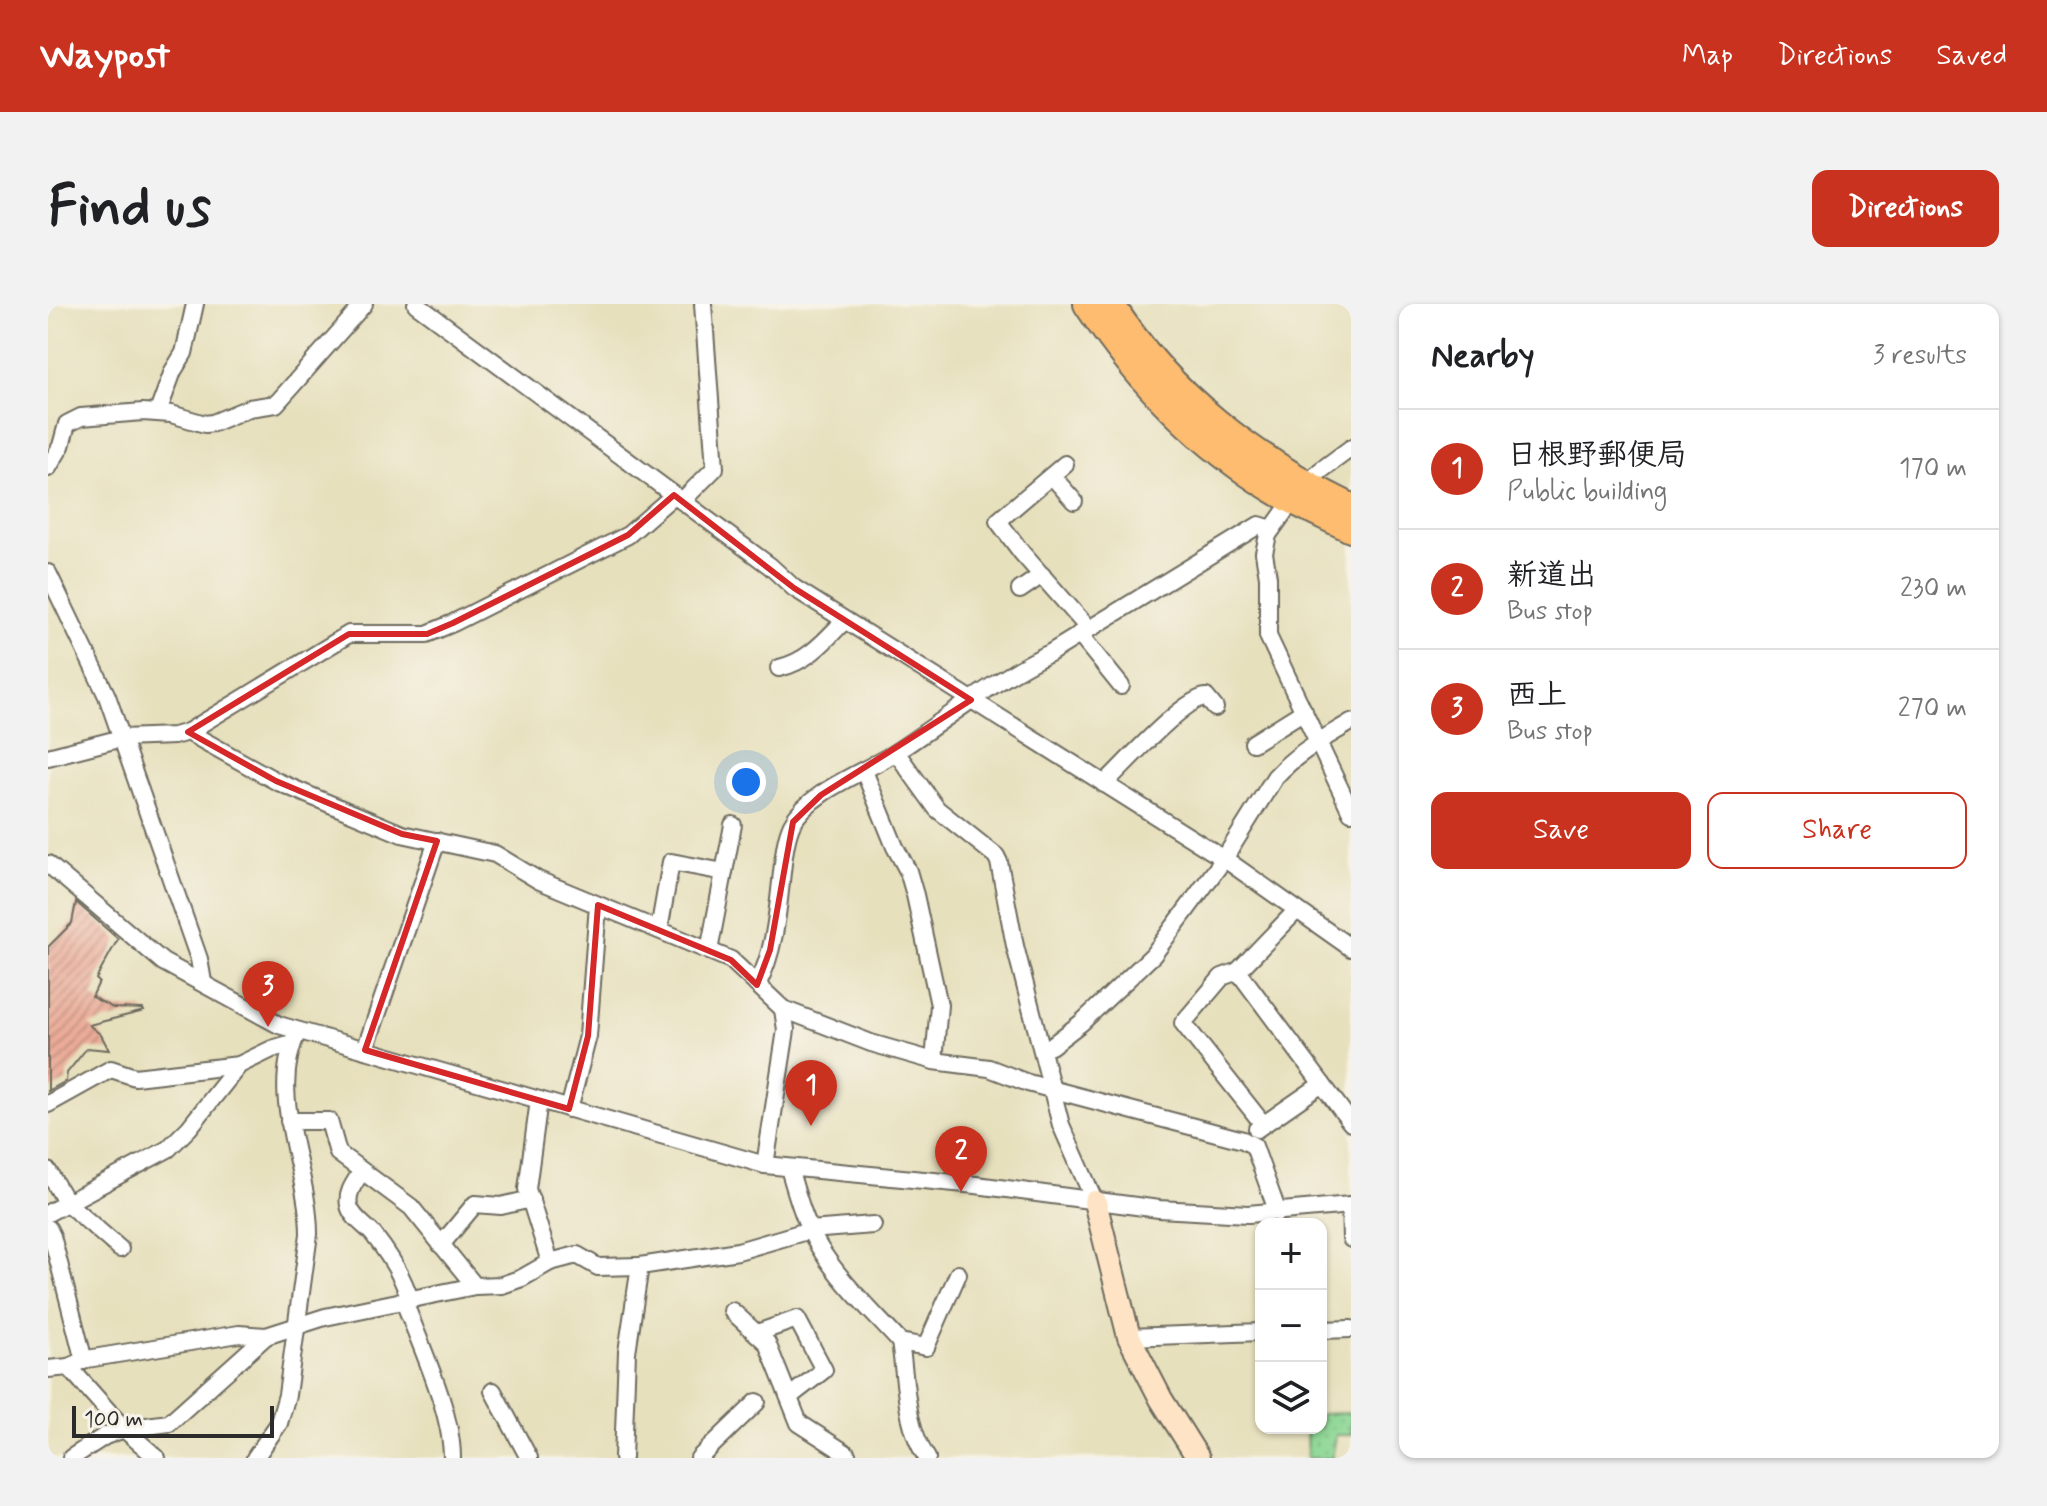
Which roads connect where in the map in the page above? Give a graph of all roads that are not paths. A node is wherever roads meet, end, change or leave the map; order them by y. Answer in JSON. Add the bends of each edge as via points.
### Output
{"nodes":[{"id":1,"x":195,"y":304,"type":"edge"},
{"id":2,"x":364,"y":304,"type":"edge"},
{"id":3,"x":416,"y":304,"type":"edge"},
{"id":4,"x":703,"y":304,"type":"edge"},
{"id":5,"x":1087,"y":304,"type":"edge"},
{"id":6,"x":1111,"y":304,"type":"edge"},
{"id":7,"x":158,"y":412,"type":"junction"},
{"id":8,"x":1351,"y":448,"type":"edge"},
{"id":9,"x":1065,"y":464,"type":"dead end"},
{"id":10,"x":48,"y":468,"type":"edge"},
{"id":11,"x":1052,"y":476,"type":"junction"},
{"id":12,"x":1299,"y":492,"type":"junction"},
{"id":13,"x":678,"y":498,"type":"junction"},
{"id":14,"x":1074,"y":501,"type":"dead end"},
{"id":15,"x":1351,"y":507,"type":"edge"},
{"id":16,"x":1272,"y":529,"type":"junction"},
{"id":17,"x":1351,"y":529,"type":"edge"},
{"id":18,"x":48,"y":573,"type":"edge"},
{"id":19,"x":1042,"y":575,"type":"junction"},
{"id":20,"x":1020,"y":590,"type":"dead end"},
{"id":21,"x":844,"y":621,"type":"junction"},
{"id":22,"x":1083,"y":631,"type":"junction"},
{"id":23,"x":779,"y":668,"type":"dead end"},
{"id":24,"x":1121,"y":686,"type":"dead end"},
{"id":25,"x":971,"y":700,"type":"junction"},
{"id":26,"x":1215,"y":708,"type":"dead end"},
{"id":27,"x":1304,"y":711,"type":"junction"},
{"id":28,"x":1351,"y":722,"type":"edge"},
{"id":29,"x":188,"y":732,"type":"junction"},
{"id":30,"x":122,"y":738,"type":"junction"},
{"id":31,"x":1318,"y":740,"type":"junction"},
{"id":32,"x":1253,"y":743,"type":"dead end"},
{"id":33,"x":896,"y":752,"type":"junction"},
{"id":34,"x":48,"y":757,"type":"edge"},
{"id":35,"x":864,"y":771,"type":"junction"},
{"id":36,"x":1104,"y":784,"type":"junction"},
{"id":37,"x":1351,"y":812,"type":"edge"},
{"id":38,"x":733,"y":825,"type":"dead end"},
{"id":39,"x":437,"y":841,"type":"junction"},
{"id":40,"x":1224,"y":859,"type":"junction"},
{"id":41,"x":48,"y":864,"type":"edge"},
{"id":42,"x":724,"y":872,"type":"junction"},
{"id":43,"x":598,"y":905,"type":"junction"},
{"id":44,"x":1297,"y":910,"type":"junction"},
{"id":45,"x":659,"y":930,"type":"junction"},
{"id":46,"x":1351,"y":948,"type":"edge"},
{"id":47,"x":709,"y":951,"type":"junction"},
{"id":48,"x":1238,"y":971,"type":"junction"},
{"id":49,"x":203,"y":982,"type":"junction"},
{"id":50,"x":757,"y":985,"type":"junction"},
{"id":51,"x":783,"y":1009,"type":"junction"},
{"id":52,"x":295,"y":1037,"type":"junction"},
{"id":53,"x":1043,"y":1048,"type":"junction"},
{"id":54,"x":365,"y":1050,"type":"junction"},
{"id":55,"x":934,"y":1061,"type":"junction"},
{"id":56,"x":239,"y":1065,"type":"junction"},
{"id":57,"x":1322,"y":1084,"type":"junction"},
{"id":58,"x":1053,"y":1089,"type":"junction"},
{"id":59,"x":539,"y":1100,"type":"junction"},
{"id":60,"x":48,"y":1104,"type":"edge"},
{"id":61,"x":569,"y":1109,"type":"junction"},
{"id":62,"x":289,"y":1121,"type":"junction"},
{"id":63,"x":1351,"y":1123,"type":"edge"},
{"id":64,"x":1263,"y":1124,"type":"junction"},
{"id":65,"x":1243,"y":1140,"type":"junction"},
{"id":66,"x":765,"y":1165,"type":"junction"},
{"id":67,"x":789,"y":1168,"type":"junction"},
{"id":68,"x":48,"y":1171,"type":"edge"},
{"id":69,"x":362,"y":1171,"type":"junction"},
{"id":70,"x":531,"y":1199,"type":"junction"},
{"id":71,"x":66,"y":1202,"type":"junction"},
{"id":72,"x":1095,"y":1202,"type":"junction"},
{"id":73,"x":1350,"y":1205,"type":"edge"},
{"id":74,"x":48,"y":1213,"type":"edge"},
{"id":75,"x":1278,"y":1213,"type":"junction"},
{"id":76,"x":873,"y":1225,"type":"dead end"},
{"id":77,"x":48,"y":1228,"type":"edge"},
{"id":78,"x":810,"y":1230,"type":"junction"},
{"id":79,"x":1351,"y":1239,"type":"edge"},
{"id":80,"x":441,"y":1245,"type":"junction"},
{"id":81,"x":120,"y":1249,"type":"dead end"},
{"id":82,"x":550,"y":1262,"type":"junction"},
{"id":83,"x":640,"y":1266,"type":"junction"},
{"id":84,"x":958,"y":1274,"type":"dead end"},
{"id":85,"x":475,"y":1286,"type":"junction"},
{"id":86,"x":407,"y":1301,"type":"junction"},
{"id":87,"x":732,"y":1311,"type":"dead end"},
{"id":88,"x":295,"y":1328,"type":"junction"},
{"id":89,"x":1351,"y":1329,"type":"edge"},
{"id":90,"x":1327,"y":1330,"type":"edge"},
{"id":91,"x":1255,"y":1332,"type":"edge"},
{"id":92,"x":757,"y":1333,"type":"junction"},
{"id":93,"x":266,"y":1336,"type":"junction"},
{"id":94,"x":1129,"y":1337,"type":"junction"},
{"id":95,"x":900,"y":1342,"type":"junction"},
{"id":96,"x":76,"y":1364,"type":"junction"},
{"id":97,"x":48,"y":1369,"type":"edge"},
{"id":98,"x":493,"y":1391,"type":"dead end"},
{"id":99,"x":789,"y":1397,"type":"junction"},
{"id":100,"x":757,"y":1402,"type":"dead end"},
{"id":101,"x":124,"y":1429,"type":"junction"},
{"id":102,"x":71,"y":1458,"type":"edge"},
{"id":103,"x":157,"y":1458,"type":"edge"},
{"id":104,"x":255,"y":1458,"type":"edge"},
{"id":105,"x":452,"y":1458,"type":"edge"},
{"id":106,"x":529,"y":1458,"type":"edge"},
{"id":107,"x":623,"y":1458,"type":"edge"},
{"id":108,"x":699,"y":1458,"type":"edge"},
{"id":109,"x":844,"y":1458,"type":"edge"},
{"id":110,"x":927,"y":1458,"type":"edge"},
{"id":111,"x":1198,"y":1458,"type":"edge"}],
"edges":[{"from":1,"to":7,"type":"street","via":[[184,353]]},
{"from":2,"to":7,"type":"street","via":[[276,404],[213,423]]},
{"from":3,"to":13,"type":"street"},
{"from":4,"to":13,"type":"street","via":[[715,468]]},
{"from":5,"to":12,"type":"main road","via":[[1123,356],[1193,429],[1231,461]]},
{"from":6,"to":12,"type":"main road","via":[[1143,349]]},
{"from":7,"to":10,"type":"street","via":[[72,420]]},
{"from":8,"to":12,"type":"street"},
{"from":9,"to":11,"type":"street"},
{"from":11,"to":14,"type":"street"},
{"from":11,"to":19,"type":"street","via":[[998,521]]},
{"from":12,"to":15,"type":"main road"},
{"from":12,"to":16,"type":"street"},
{"from":12,"to":17,"type":"main road"},
{"from":13,"to":21,"type":"street"},
{"from":13,"to":29,"type":"street","via":[[628,535],[427,634],[349,634]]},
{"from":16,"to":22,"type":"street","via":[[1259,525]]},
{"from":16,"to":27,"type":"street","via":[[1264,553],[1268,636]]},
{"from":18,"to":30,"type":"street"},
{"from":19,"to":20,"type":"street"},
{"from":19,"to":22,"type":"street"},
{"from":21,"to":23,"type":"street","via":[[797,664]]},
{"from":21,"to":25,"type":"street"},
{"from":22,"to":24,"type":"street"},
{"from":22,"to":25,"type":"street"},
{"from":25,"to":33,"type":"street"},
{"from":25,"to":36,"type":"street"},
{"from":26,"to":36,"type":"street","via":[[1206,697],[1197,698]]},
{"from":27,"to":31,"type":"street"},
{"from":27,"to":32,"type":"street"},
{"from":28,"to":31,"type":"street"},
{"from":29,"to":30,"type":"street"},
{"from":29,"to":39,"type":"street","via":[[276,781],[402,834]]},
{"from":30,"to":34,"type":"street"},
{"from":30,"to":49,"type":"street"},
{"from":31,"to":37,"type":"street"},
{"from":31,"to":40,"type":"street","via":[[1275,777]]},
{"from":33,"to":35,"type":"street"},
{"from":33,"to":53,"type":"street","via":[[937,809],[999,862]]},
{"from":35,"to":50,"type":"street","via":[[821,795],[793,822],[770,950]]},
{"from":35,"to":55,"type":"street","via":[[908,871],[918,908],[939,1005]]},
{"from":36,"to":40,"type":"street"},
{"from":38,"to":42,"type":"street"},
{"from":39,"to":43,"type":"street","via":[[495,854],[538,880]]},
{"from":39,"to":54,"type":"street"},
{"from":40,"to":44,"type":"street"},
{"from":40,"to":53,"type":"street","via":[[1153,955],[1081,1023]]},
{"from":41,"to":49,"type":"street","via":[[163,962]]},
{"from":42,"to":45,"type":"street","via":[[671,862]]},
{"from":42,"to":47,"type":"street"},
{"from":43,"to":45,"type":"street"},
{"from":43,"to":61,"type":"street","via":[[588,1036]]},
{"from":44,"to":46,"type":"street"},
{"from":44,"to":48,"type":"street"},
{"from":45,"to":47,"type":"street"},
{"from":47,"to":50,"type":"street","via":[[731,960]]},
{"from":48,"to":57,"type":"street"},
{"from":48,"to":64,"type":"street","via":[[1222,977],[1183,1023]]},
{"from":49,"to":52,"type":"street"},
{"from":50,"to":51,"type":"street"},
{"from":51,"to":55,"type":"street"},
{"from":51,"to":66,"type":"street","via":[[786,1030]]},
{"from":52,"to":54,"type":"street"},
{"from":52,"to":56,"type":"street"},
{"from":52,"to":62,"type":"street"},
{"from":53,"to":58,"type":"street"},
{"from":54,"to":59,"type":"street"},
{"from":55,"to":58,"type":"street","via":[[989,1068]]},
{"from":56,"to":60,"type":"street","via":[[135,1077],[111,1069]]},
{"from":56,"to":71,"type":"street","via":[[168,1149]]},
{"from":57,"to":63,"type":"street"},
{"from":57,"to":64,"type":"street"},
{"from":58,"to":65,"type":"street"},
{"from":58,"to":72,"type":"street","via":[[1061,1125]]},
{"from":59,"to":61,"type":"street"},
{"from":59,"to":70,"type":"street","via":[[527,1189]]},
{"from":61,"to":66,"type":"street"},
{"from":62,"to":69,"type":"street","via":[[329,1121],[338,1153]]},
{"from":62,"to":88,"type":"street","via":[[309,1214]]},
{"from":64,"to":65,"type":"street"},
{"from":65,"to":75,"type":"street","via":[[1254,1146]]},
{"from":66,"to":67,"type":"street"},
{"from":67,"to":72,"type":"street"},
{"from":67,"to":78,"type":"street"},
{"from":68,"to":71,"type":"street"},
{"from":69,"to":80,"type":"street","via":[[411,1207]]},
{"from":69,"to":86,"type":"street","via":[[350,1190],[349,1210],[389,1256]]},
{"from":70,"to":80,"type":"street","via":[[501,1206],[475,1204]]},
{"from":70,"to":82,"type":"street"},
{"from":71,"to":74,"type":"street"},
{"from":71,"to":81,"type":"street"},
{"from":72,"to":75,"type":"street"},
{"from":72,"to":94,"type":"street"},
{"from":73,"to":75,"type":"street"},
{"from":73,"to":79,"type":"street"},
{"from":76,"to":78,"type":"street"},
{"from":77,"to":96,"type":"street"},
{"from":78,"to":83,"type":"street","via":[[738,1251]]},
{"from":78,"to":95,"type":"street","via":[[838,1272]]},
{"from":80,"to":85,"type":"street"},
{"from":82,"to":83,"type":"street","via":[[577,1255],[598,1267]]},
{"from":82,"to":85,"type":"street","via":[[502,1285]]},
{"from":83,"to":107,"type":"street","via":[[627,1352]]},
{"from":84,"to":95,"type":"street","via":[[926,1347]]},
{"from":85,"to":86,"type":"street"},
{"from":86,"to":88,"type":"street"},
{"from":86,"to":105,"type":"street","via":[[452,1438]]},
{"from":87,"to":92,"type":"street"},
{"from":88,"to":93,"type":"street"},
{"from":88,"to":104,"type":"street","via":[[279,1423]]},
{"from":89,"to":90,"type":"street"},
{"from":91,"to":94,"type":"street"},
{"from":92,"to":99,"type":"street","via":[[767,1343]]},
{"from":92,"to":99,"type":"street","via":[[797,1319],[824,1370]]},
{"from":93,"to":96,"type":"street","via":[[239,1334]]},
{"from":93,"to":101,"type":"street","via":[[169,1423]]},
{"from":94,"to":111,"type":"street"},
{"from":95,"to":110,"type":"street","via":[[912,1425]]},
{"from":96,"to":97,"type":"street"},
{"from":96,"to":101,"type":"street"},
{"from":98,"to":106,"type":"street"},
{"from":99,"to":109,"type":"street","via":[[799,1423],[847,1454]]},
{"from":100,"to":108,"type":"street"},
{"from":101,"to":102,"type":"street"},
{"from":101,"to":103,"type":"street"}]}
